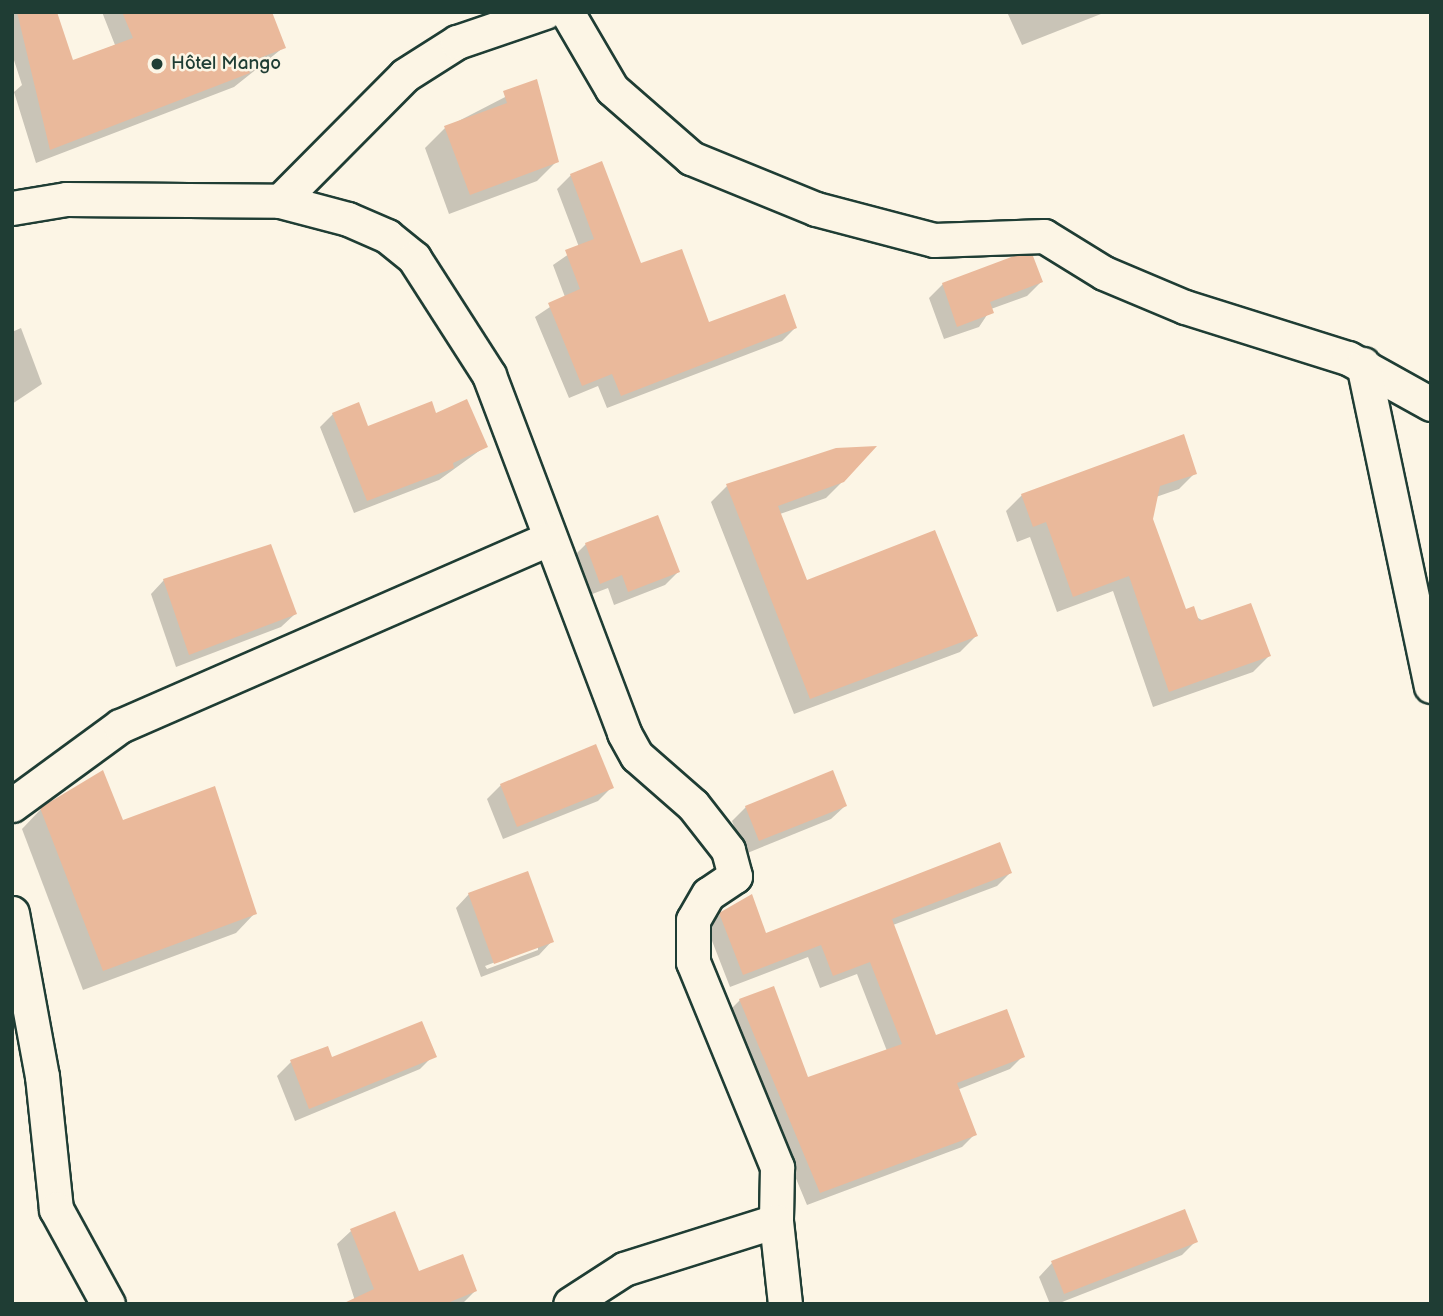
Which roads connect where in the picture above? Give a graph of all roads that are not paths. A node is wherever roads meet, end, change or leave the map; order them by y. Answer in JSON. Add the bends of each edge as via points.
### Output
{"nodes":[{"id":1,"x":545,"y":12,"type":"edge"},
{"id":2,"x":567,"y":12,"type":"edge"},
{"id":3,"x":280,"y":201,"type":"junction"},
{"id":4,"x":12,"y":208,"type":"edge"},
{"id":5,"x":1363,"y":365,"type":"junction"},
{"id":6,"x":1431,"y":404,"type":"edge"},
{"id":7,"x":550,"y":538,"type":"junction"},
{"id":8,"x":1423,"y":623,"type":"edge"},
{"id":9,"x":1431,"y":686,"type":"edge"},
{"id":10,"x":12,"y":805,"type":"edge"},
{"id":11,"x":12,"y":913,"type":"edge"},
{"id":12,"x":776,"y":1222,"type":"junction"},
{"id":13,"x":108,"y":1304,"type":"edge"},
{"id":14,"x":570,"y":1304,"type":"edge"},
{"id":15,"x":785,"y":1304,"type":"edge"}],
"edges":[{"from":1,"to":3,"type":"street","via":[[457,42],[405,75]]},
{"from":2,"to":5,"type":"street","via":[[612,89],[691,158],[816,209],[934,240],[1044,236],[1104,273],[1185,307]]},
{"from":3,"to":4,"type":"street","via":[[66,199]]},
{"from":3,"to":7,"type":"street","via":[[358,223],[414,258],[489,375]]},
{"from":5,"to":6,"type":"street"},
{"from":5,"to":8,"type":"street"},
{"from":7,"to":10,"type":"street","via":[[120,726]]},
{"from":7,"to":12,"type":"street","via":[[624,733],[637,756],[694,805],[728,850],[735,876],[708,894],[693,920],[693,961],[777,1167]]},
{"from":8,"to":9,"type":"street"},
{"from":11,"to":13,"type":"street","via":[[42,1076],[56,1209]]},
{"from":12,"to":14,"type":"street","via":[[624,1269]]},
{"from":12,"to":15,"type":"street"}]}
